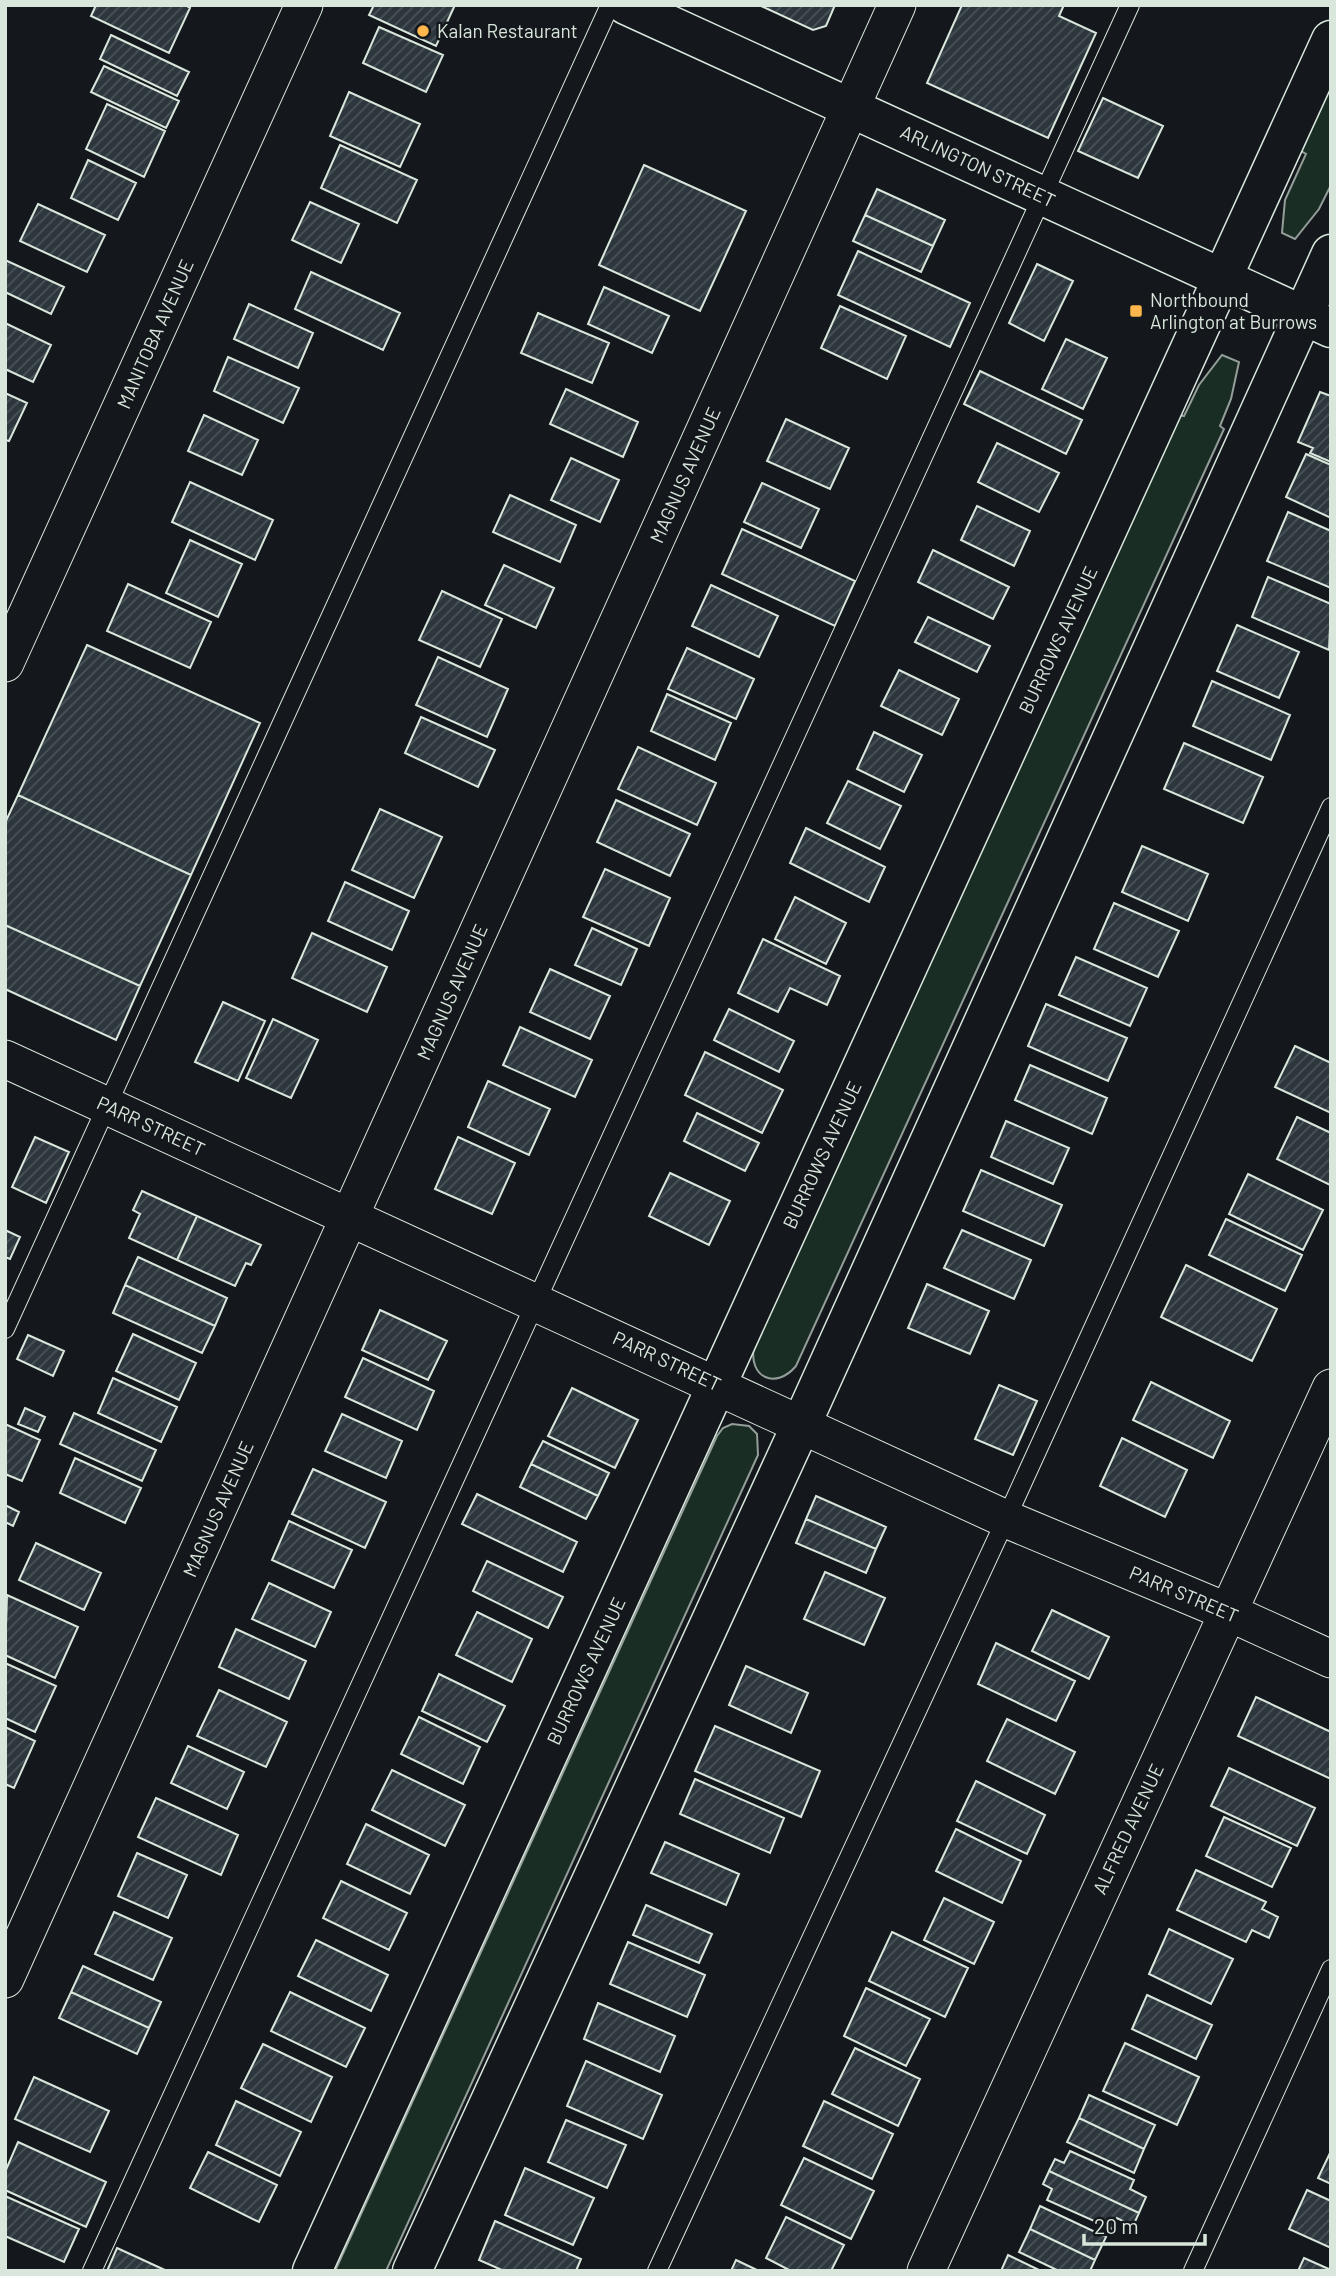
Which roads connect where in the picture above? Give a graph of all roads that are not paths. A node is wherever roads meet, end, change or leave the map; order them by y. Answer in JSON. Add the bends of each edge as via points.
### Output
{"nodes":[{"id":1,"x":304,"y":5,"type":"edge"},
{"id":2,"x":610,"y":5,"type":"edge"},
{"id":3,"x":626,"y":5,"type":"edge"},
{"id":4,"x":897,"y":5,"type":"edge"},
{"id":5,"x":1130,"y":5,"type":"edge"},
{"id":6,"x":1331,"y":40,"type":"edge"},
{"id":7,"x":851,"y":108,"type":"junction"},
{"id":8,"x":1044,"y":196,"type":"junction"},
{"id":9,"x":1331,"y":254,"type":"edge"},
{"id":10,"x":1224,"y":279,"type":"junction"},
{"id":11,"x":1317,"y":321,"type":"edge"},
{"id":12,"x":5,"y":663,"type":"edge"},
{"id":13,"x":1331,"y":807,"type":"edge"},
{"id":14,"x":5,"y":1059,"type":"edge"},
{"id":15,"x":106,"y":1106,"type":"junction"},
{"id":16,"x":350,"y":1217,"type":"junction"},
{"id":17,"x":535,"y":1301,"type":"junction"},
{"id":18,"x":5,"y":1329,"type":"edge"},
{"id":19,"x":717,"y":1384,"type":"junction"},
{"id":20,"x":1331,"y":1388,"type":"edge"},
{"id":21,"x":802,"y":1423,"type":"junction"},
{"id":22,"x":1006,"y":1519,"type":"junction"},
{"id":23,"x":1228,"y":1612,"type":"junction"},
{"id":24,"x":1331,"y":1659,"type":"edge"},
{"id":25,"x":1331,"y":1969,"type":"edge"},
{"id":26,"x":5,"y":1979,"type":"edge"},
{"id":27,"x":92,"y":2271,"type":"edge"},
{"id":28,"x":312,"y":2271,"type":"edge"},
{"id":29,"x":412,"y":2271,"type":"edge"},
{"id":30,"x":657,"y":2271,"type":"edge"},
{"id":31,"x":926,"y":2271,"type":"edge"},
{"id":32,"x":1194,"y":2271,"type":"edge"}],
"edges":[{"from":1,"to":12,"type":"street","name":"MANITOBA AVENUE"},
{"from":2,"to":15,"type":"lane"},
{"from":3,"to":7,"type":"street","name":"ARLINGTON STREET"},
{"from":4,"to":7,"type":"street","name":"MAGNUS AVENUE"},
{"from":5,"to":8,"type":"lane"},
{"from":6,"to":10,"type":"street","name":"BURROWS AVENUE"},
{"from":7,"to":8,"type":"street","name":"ARLINGTON STREET"},
{"from":7,"to":16,"type":"street","name":"MAGNUS AVENUE"},
{"from":8,"to":10,"type":"street","name":"ARLINGTON STREET"},
{"from":8,"to":17,"type":"lane"},
{"from":9,"to":11,"type":"street"},
{"from":10,"to":11,"type":"street","name":"ARLINGTON STREET"},
{"from":10,"to":19,"type":"street","name":"BURROWS AVENUE"},
{"from":11,"to":21,"type":"street"},
{"from":13,"to":22,"type":"lane"},
{"from":14,"to":15,"type":"street","name":"PARR STREET"},
{"from":15,"to":16,"type":"street","name":"PARR STREET"},
{"from":15,"to":18,"type":"lane"},
{"from":16,"to":17,"type":"street","name":"PARR STREET"},
{"from":16,"to":26,"type":"street","name":"MAGNUS AVENUE"},
{"from":17,"to":19,"type":"street","name":"PARR STREET"},
{"from":17,"to":27,"type":"lane"},
{"from":19,"to":21,"type":"street","name":"PARR STREET"},
{"from":19,"to":28,"type":"street","name":"BURROWS AVENUE"},
{"from":20,"to":23,"type":"street","name":"ALFRED AVENUE"},
{"from":21,"to":22,"type":"street","name":"PARR STREET"},
{"from":21,"to":29,"type":"street"},
{"from":22,"to":23,"type":"street","name":"PARR STREET"},
{"from":22,"to":30,"type":"lane"},
{"from":23,"to":24,"type":"street","name":"PARR STREET"},
{"from":23,"to":31,"type":"street","name":"ALFRED AVENUE"},
{"from":25,"to":32,"type":"lane"}]}
